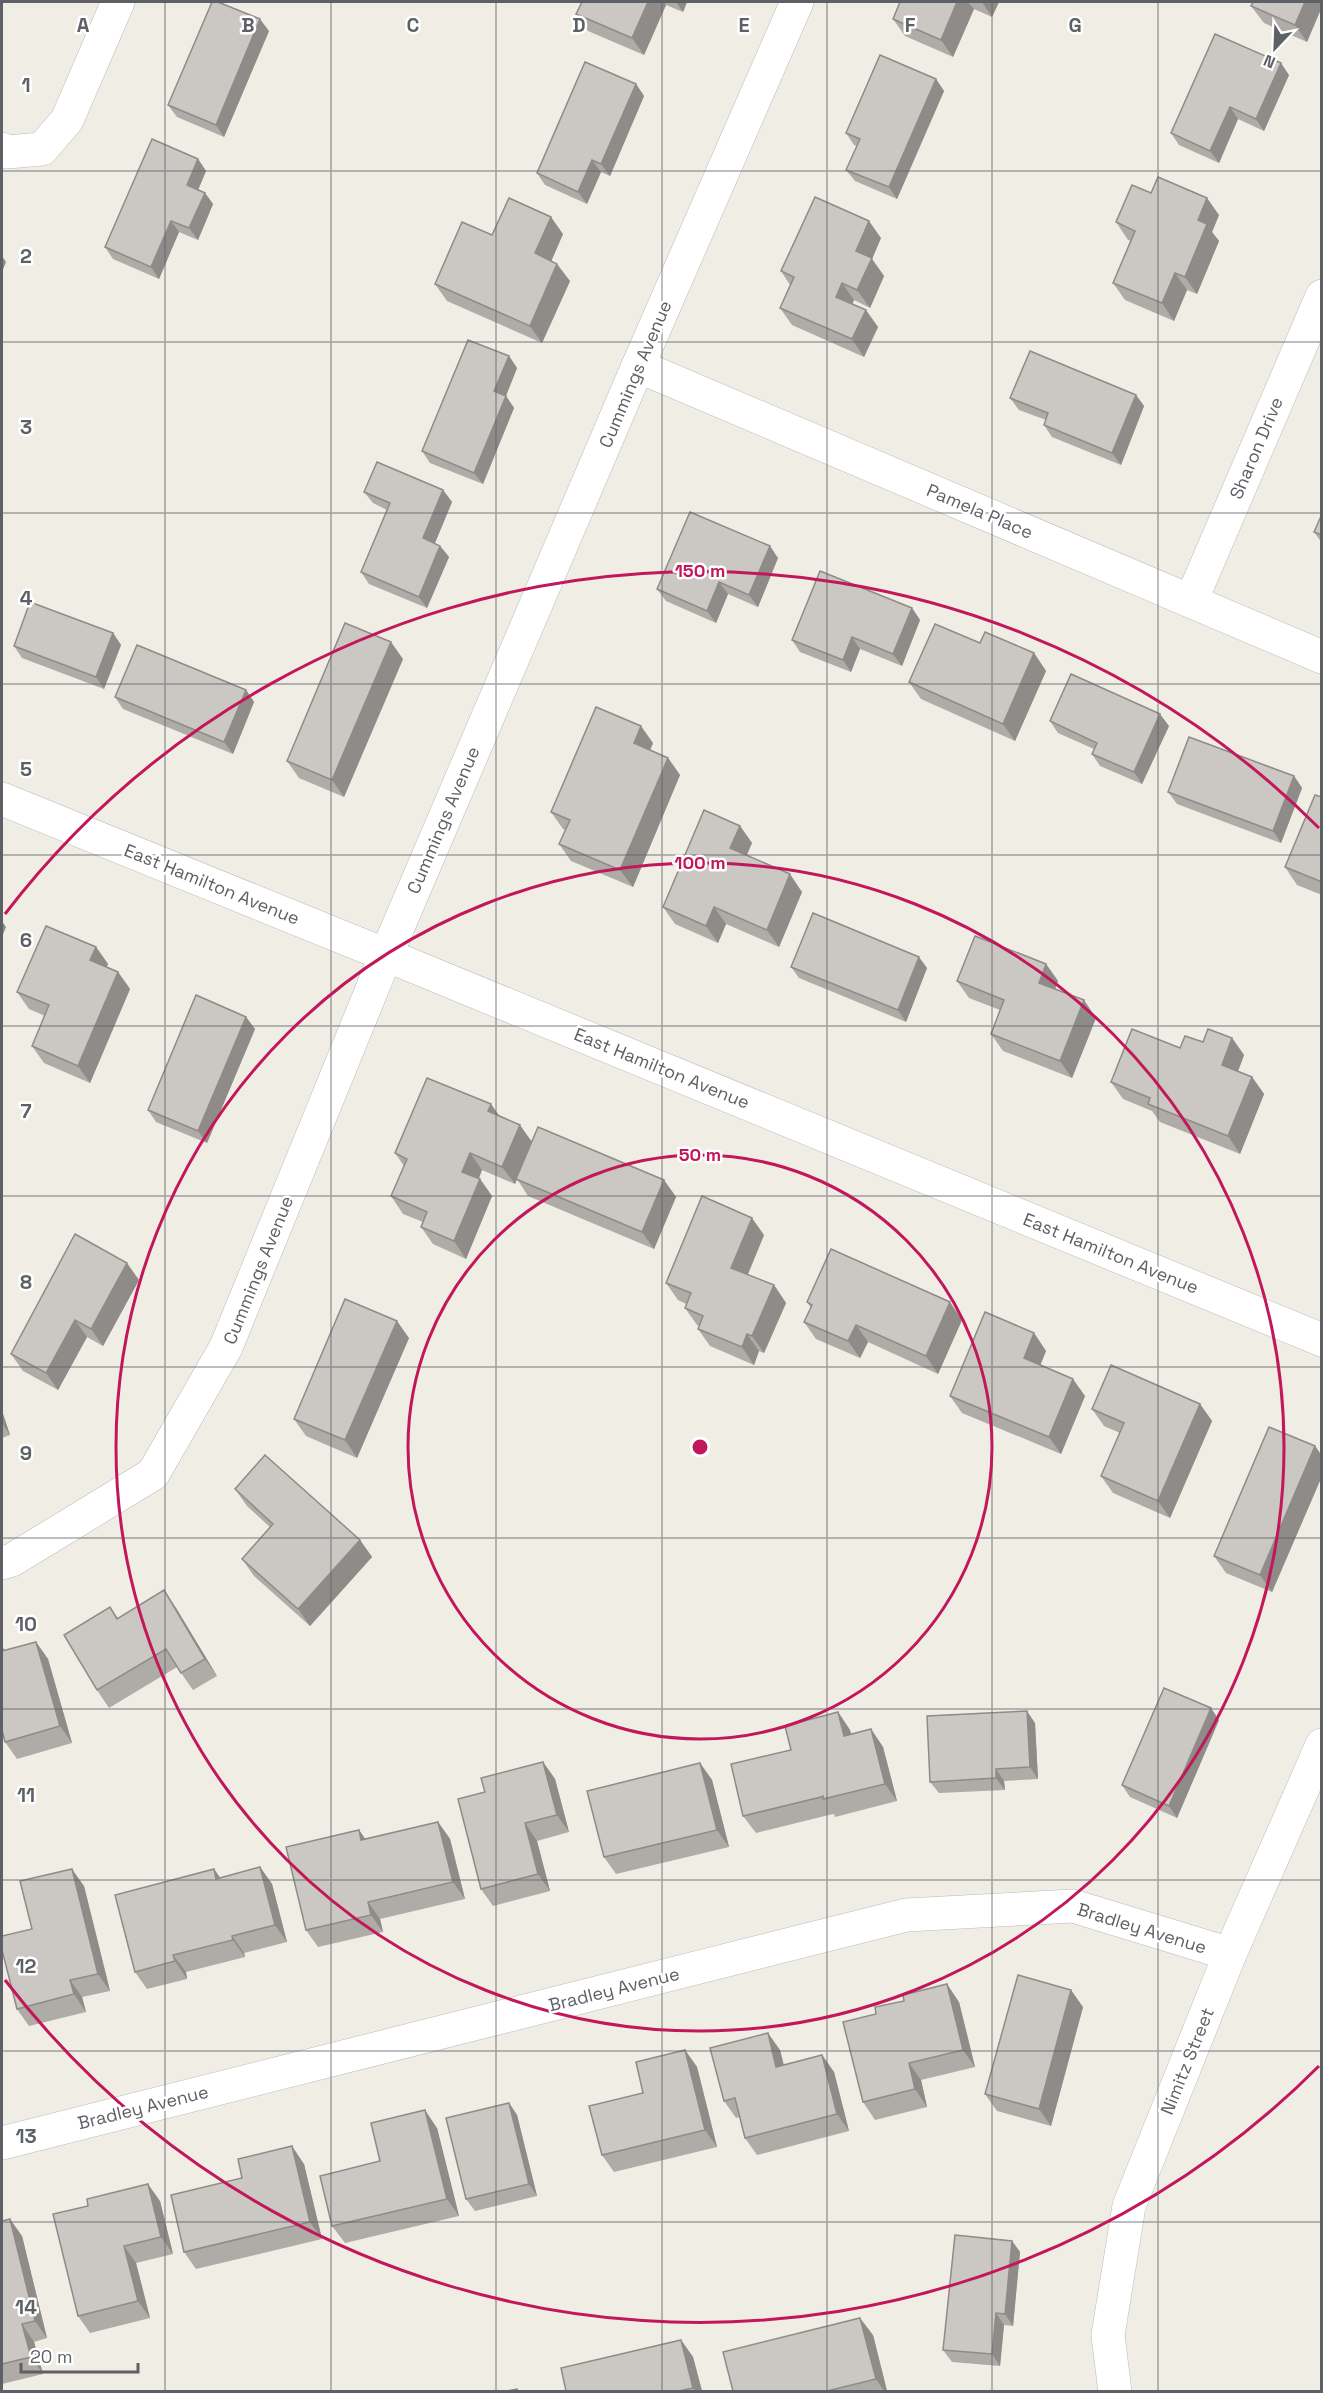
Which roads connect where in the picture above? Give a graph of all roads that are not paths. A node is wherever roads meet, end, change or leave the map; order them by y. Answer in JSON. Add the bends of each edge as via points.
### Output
{"nodes":[{"id":1,"x":117,"y":2,"type":"edge"},
{"id":2,"x":797,"y":2,"type":"edge"},
{"id":3,"x":2,"y":149,"type":"edge"},
{"id":4,"x":1322,"y":296,"type":"edge"},
{"id":5,"x":638,"y":366,"type":"junction"},
{"id":6,"x":1191,"y":601,"type":"junction"},
{"id":7,"x":1322,"y":657,"type":"edge"},
{"id":8,"x":2,"y":799,"type":"edge"},
{"id":9,"x":386,"y":955,"type":"junction"},
{"id":10,"x":1322,"y":1340,"type":"edge"},
{"id":11,"x":2,"y":1563,"type":"edge"},
{"id":12,"x":1322,"y":1745,"type":"edge"},
{"id":13,"x":1230,"y":1954,"type":"junction"},
{"id":14,"x":2,"y":2143,"type":"edge"},
{"id":15,"x":1115,"y":2391,"type":"edge"}],
"edges":[{"from":1,"to":3,"type":"street","via":[[67,120],[42,149]]},
{"from":2,"to":5,"type":"street","name":"Cummings Avenue"},
{"from":4,"to":6,"type":"street","name":"Sharon Drive"},
{"from":5,"to":6,"type":"street","name":"Pamela Place"},
{"from":5,"to":9,"type":"street","name":"Cummings Avenue"},
{"from":6,"to":7,"type":"street","name":"Pamela Place"},
{"from":8,"to":9,"type":"street","name":"East Hamilton Avenue"},
{"from":9,"to":10,"type":"street","name":"East Hamilton Avenue"},
{"from":9,"to":11,"type":"street","name":"Cummings Avenue","via":[[226,1347],[153,1474]]},
{"from":12,"to":13,"type":"street","name":"Nimitz Street"},
{"from":13,"to":14,"type":"street","name":"Bradley Avenue","via":[[1073,1906],[906,1915]]},
{"from":13,"to":15,"type":"street","name":"Nimitz Street","via":[[1129,2206],[1108,2335]]}]}
